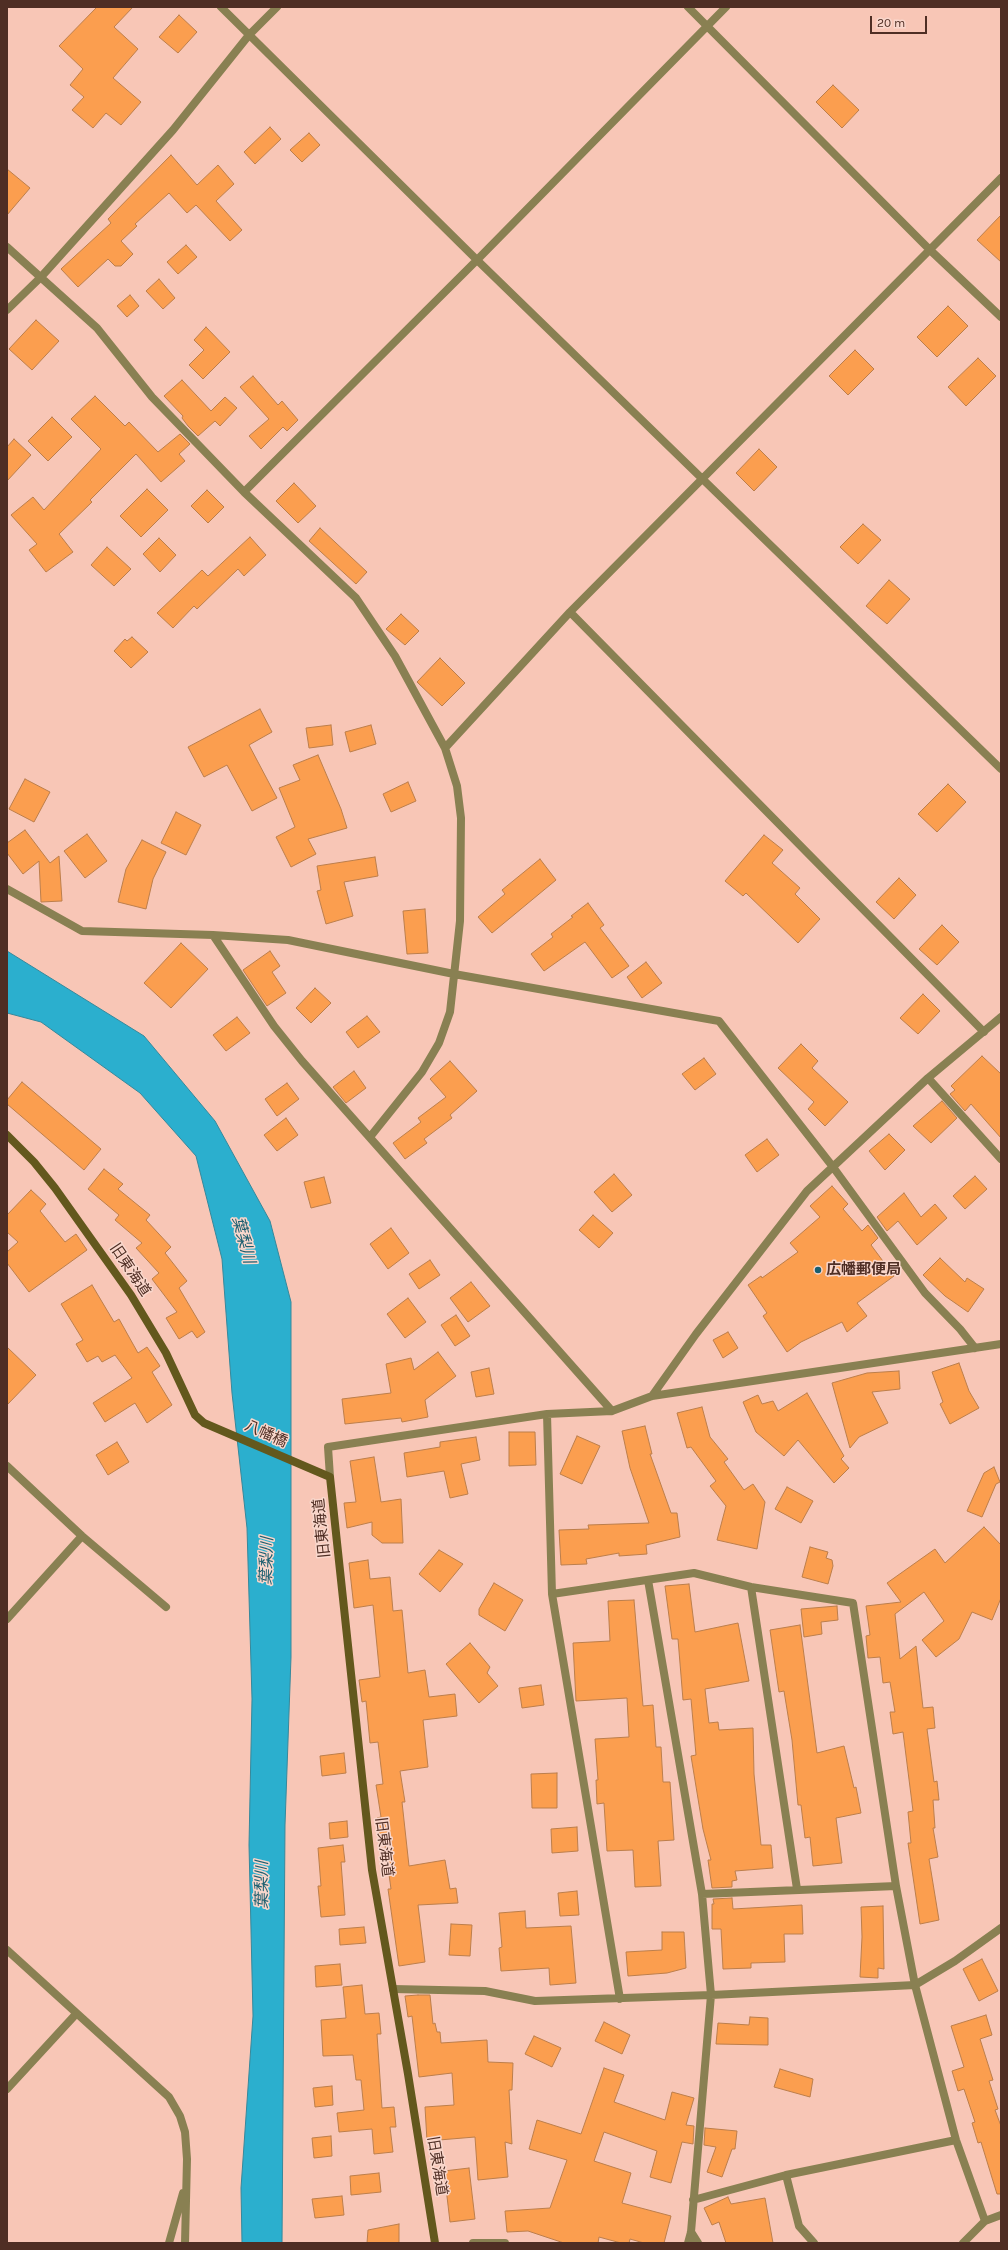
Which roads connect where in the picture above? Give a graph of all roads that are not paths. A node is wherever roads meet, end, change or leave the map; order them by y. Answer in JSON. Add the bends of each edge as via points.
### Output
{"nodes":[{"id":1,"x":221,"y":7,"type":"edge"},
{"id":2,"x":277,"y":7,"type":"edge"},
{"id":3,"x":688,"y":7,"type":"edge"},
{"id":4,"x":726,"y":7,"type":"edge"},
{"id":5,"x":707,"y":26,"type":"junction"},
{"id":6,"x":249,"y":35,"type":"junction"},
{"id":7,"x":1001,"y":178,"type":"edge"},
{"id":8,"x":7,"y":247,"type":"edge"},
{"id":9,"x":929,"y":249,"type":"junction"},
{"id":10,"x":477,"y":260,"type":"junction"},
{"id":11,"x":41,"y":277,"type":"junction"},
{"id":12,"x":7,"y":310,"type":"edge"},
{"id":13,"x":1001,"y":317,"type":"edge"},
{"id":14,"x":703,"y":477,"type":"junction"},
{"id":15,"x":244,"y":492,"type":"junction"},
{"id":16,"x":570,"y":612,"type":"junction"},
{"id":17,"x":446,"y":748,"type":"junction"},
{"id":18,"x":1001,"y":769,"type":"edge"},
{"id":19,"x":7,"y":889,"type":"edge"},
{"id":20,"x":213,"y":935,"type":"junction"},
{"id":21,"x":454,"y":974,"type":"junction"},
{"id":22,"x":1001,"y":1017,"type":"edge"},
{"id":23,"x":984,"y":1032,"type":"junction"},
{"id":24,"x":928,"y":1078,"type":"junction"},
{"id":25,"x":7,"y":1135,"type":"edge"},
{"id":26,"x":370,"y":1137,"type":"junction"},
{"id":27,"x":1001,"y":1159,"type":"edge"},
{"id":28,"x":833,"y":1167,"type":"junction"},
{"id":29,"x":1001,"y":1344,"type":"edge"},
{"id":30,"x":975,"y":1348,"type":"junction"},
{"id":31,"x":652,"y":1396,"type":"junction"},
{"id":32,"x":612,"y":1411,"type":"junction"},
{"id":33,"x":547,"y":1414,"type":"junction"},
{"id":34,"x":215,"y":1427,"type":"joint"},
{"id":35,"x":7,"y":1466,"type":"edge"},
{"id":36,"x":307,"y":1467,"type":"joint"},
{"id":37,"x":330,"y":1477,"type":"junction"},
{"id":38,"x":82,"y":1536,"type":"junction"},
{"id":39,"x":648,"y":1580,"type":"junction"},
{"id":40,"x":751,"y":1586,"type":"junction"},
{"id":41,"x":552,"y":1594,"type":"junction"},
{"id":42,"x":166,"y":1607,"type":"dead end"},
{"id":43,"x":7,"y":1619,"type":"edge"},
{"id":44,"x":896,"y":1886,"type":"junction"},
{"id":45,"x":797,"y":1888,"type":"junction"},
{"id":46,"x":702,"y":1894,"type":"junction"},
{"id":47,"x":1000,"y":1931,"type":"edge"},
{"id":48,"x":7,"y":1950,"type":"edge"},
{"id":49,"x":915,"y":1985,"type":"junction"},
{"id":50,"x":393,"y":1989,"type":"junction"},
{"id":51,"x":711,"y":1995,"type":"junction"},
{"id":52,"x":620,"y":1999,"type":"junction"},
{"id":53,"x":76,"y":2014,"type":"junction"},
{"id":54,"x":7,"y":2089,"type":"edge"},
{"id":55,"x":956,"y":2140,"type":"junction"},
{"id":56,"x":786,"y":2175,"type":"junction"},
{"id":57,"x":186,"y":2181,"type":"junction"},
{"id":58,"x":693,"y":2200,"type":"junction"},
{"id":59,"x":1001,"y":2215,"type":"edge"},
{"id":60,"x":985,"y":2221,"type":"junction"},
{"id":61,"x":691,"y":2232,"type":"junction"},
{"id":62,"x":169,"y":2243,"type":"edge"},
{"id":63,"x":185,"y":2243,"type":"edge"},
{"id":64,"x":435,"y":2243,"type":"edge"},
{"id":65,"x":474,"y":2243,"type":"edge"},
{"id":66,"x":505,"y":2243,"type":"edge"},
{"id":67,"x":688,"y":2243,"type":"edge"},
{"id":68,"x":698,"y":2243,"type":"edge"},
{"id":69,"x":814,"y":2243,"type":"edge"},
{"id":70,"x":963,"y":2243,"type":"edge"}],
"edges":[{"from":1,"to":6,"type":"street"},
{"from":2,"to":6,"type":"street"},
{"from":3,"to":5,"type":"street"},
{"from":4,"to":5,"type":"street"},
{"from":5,"to":9,"type":"street"},
{"from":5,"to":10,"type":"street"},
{"from":6,"to":10,"type":"street"},
{"from":6,"to":11,"type":"street","via":[[173,130]]},
{"from":7,"to":9,"type":"street"},
{"from":8,"to":11,"type":"street"},
{"from":9,"to":13,"type":"street"},
{"from":9,"to":14,"type":"street"},
{"from":10,"to":14,"type":"street"},
{"from":10,"to":15,"type":"street"},
{"from":11,"to":12,"type":"street"},
{"from":11,"to":15,"type":"street","via":[[96,328],[152,397]]},
{"from":14,"to":16,"type":"street"},
{"from":14,"to":18,"type":"street"},
{"from":15,"to":17,"type":"street","via":[[356,598],[395,656]]},
{"from":16,"to":17,"type":"street"},
{"from":16,"to":23,"type":"street"},
{"from":17,"to":21,"type":"street","via":[[457,786],[462,818],[460,921]]},
{"from":19,"to":20,"type":"street","via":[[82,931]]},
{"from":20,"to":21,"type":"street","via":[[288,940]]},
{"from":20,"to":26,"type":"street","via":[[274,1026],[328,1092]]},
{"from":21,"to":26,"type":"street","via":[[450,1012],[439,1043],[422,1072]]},
{"from":21,"to":28,"type":"street","via":[[719,1021]]},
{"from":22,"to":23,"type":"street"},
{"from":23,"to":24,"type":"street"},
{"from":24,"to":27,"type":"street"},
{"from":24,"to":28,"type":"street"},
{"from":25,"to":34,"type":"main road","name":"旧東海道","via":[[34,1162],[131,1295],[169,1360],[195,1415],[204,1423]]},
{"from":26,"to":32,"type":"street"},
{"from":28,"to":30,"type":"street","via":[[925,1293]]},
{"from":28,"to":31,"type":"street","via":[[807,1192],[696,1334]]},
{"from":29,"to":30,"type":"street"},
{"from":30,"to":31,"type":"street"},
{"from":31,"to":32,"type":"street"},
{"from":32,"to":33,"type":"street"},
{"from":33,"to":37,"type":"street","via":[[328,1447]]},
{"from":33,"to":41,"type":"street"},
{"from":34,"to":36,"type":"main road","name":"八幡橋"},
{"from":35,"to":38,"type":"street"},
{"from":36,"to":37,"type":"main road","name":"旧東海道"},
{"from":37,"to":50,"type":"main road","name":"旧東海道","via":[[372,1870]]},
{"from":38,"to":42,"type":"street"},
{"from":38,"to":43,"type":"street"},
{"from":39,"to":40,"type":"street","via":[[694,1573]]},
{"from":39,"to":41,"type":"street"},
{"from":39,"to":46,"type":"street"},
{"from":40,"to":44,"type":"street","via":[[853,1603]]},
{"from":40,"to":45,"type":"street"},
{"from":41,"to":52,"type":"street"},
{"from":44,"to":45,"type":"street"},
{"from":44,"to":49,"type":"street"},
{"from":45,"to":46,"type":"street"},
{"from":46,"to":51,"type":"street"},
{"from":47,"to":49,"type":"street"},
{"from":48,"to":53,"type":"street"},
{"from":49,"to":51,"type":"street"},
{"from":49,"to":55,"type":"street"},
{"from":50,"to":52,"type":"street","via":[[485,1991],[535,2001]]},
{"from":50,"to":64,"type":"main road","name":"旧東海道"},
{"from":51,"to":52,"type":"street"},
{"from":51,"to":58,"type":"street"},
{"from":53,"to":54,"type":"street"},
{"from":53,"to":57,"type":"street","via":[[169,2097],[180,2116],[185,2132]]},
{"from":55,"to":56,"type":"street"},
{"from":55,"to":60,"type":"street"},
{"from":56,"to":58,"type":"street"},
{"from":56,"to":69,"type":"street","via":[[799,2226]]},
{"from":57,"to":62,"type":"street"},
{"from":57,"to":63,"type":"street"},
{"from":58,"to":61,"type":"street"},
{"from":59,"to":60,"type":"street"},
{"from":60,"to":70,"type":"street"},
{"from":61,"to":67,"type":"street"},
{"from":61,"to":68,"type":"street"},
{"from":65,"to":66,"type":"street"}]}
